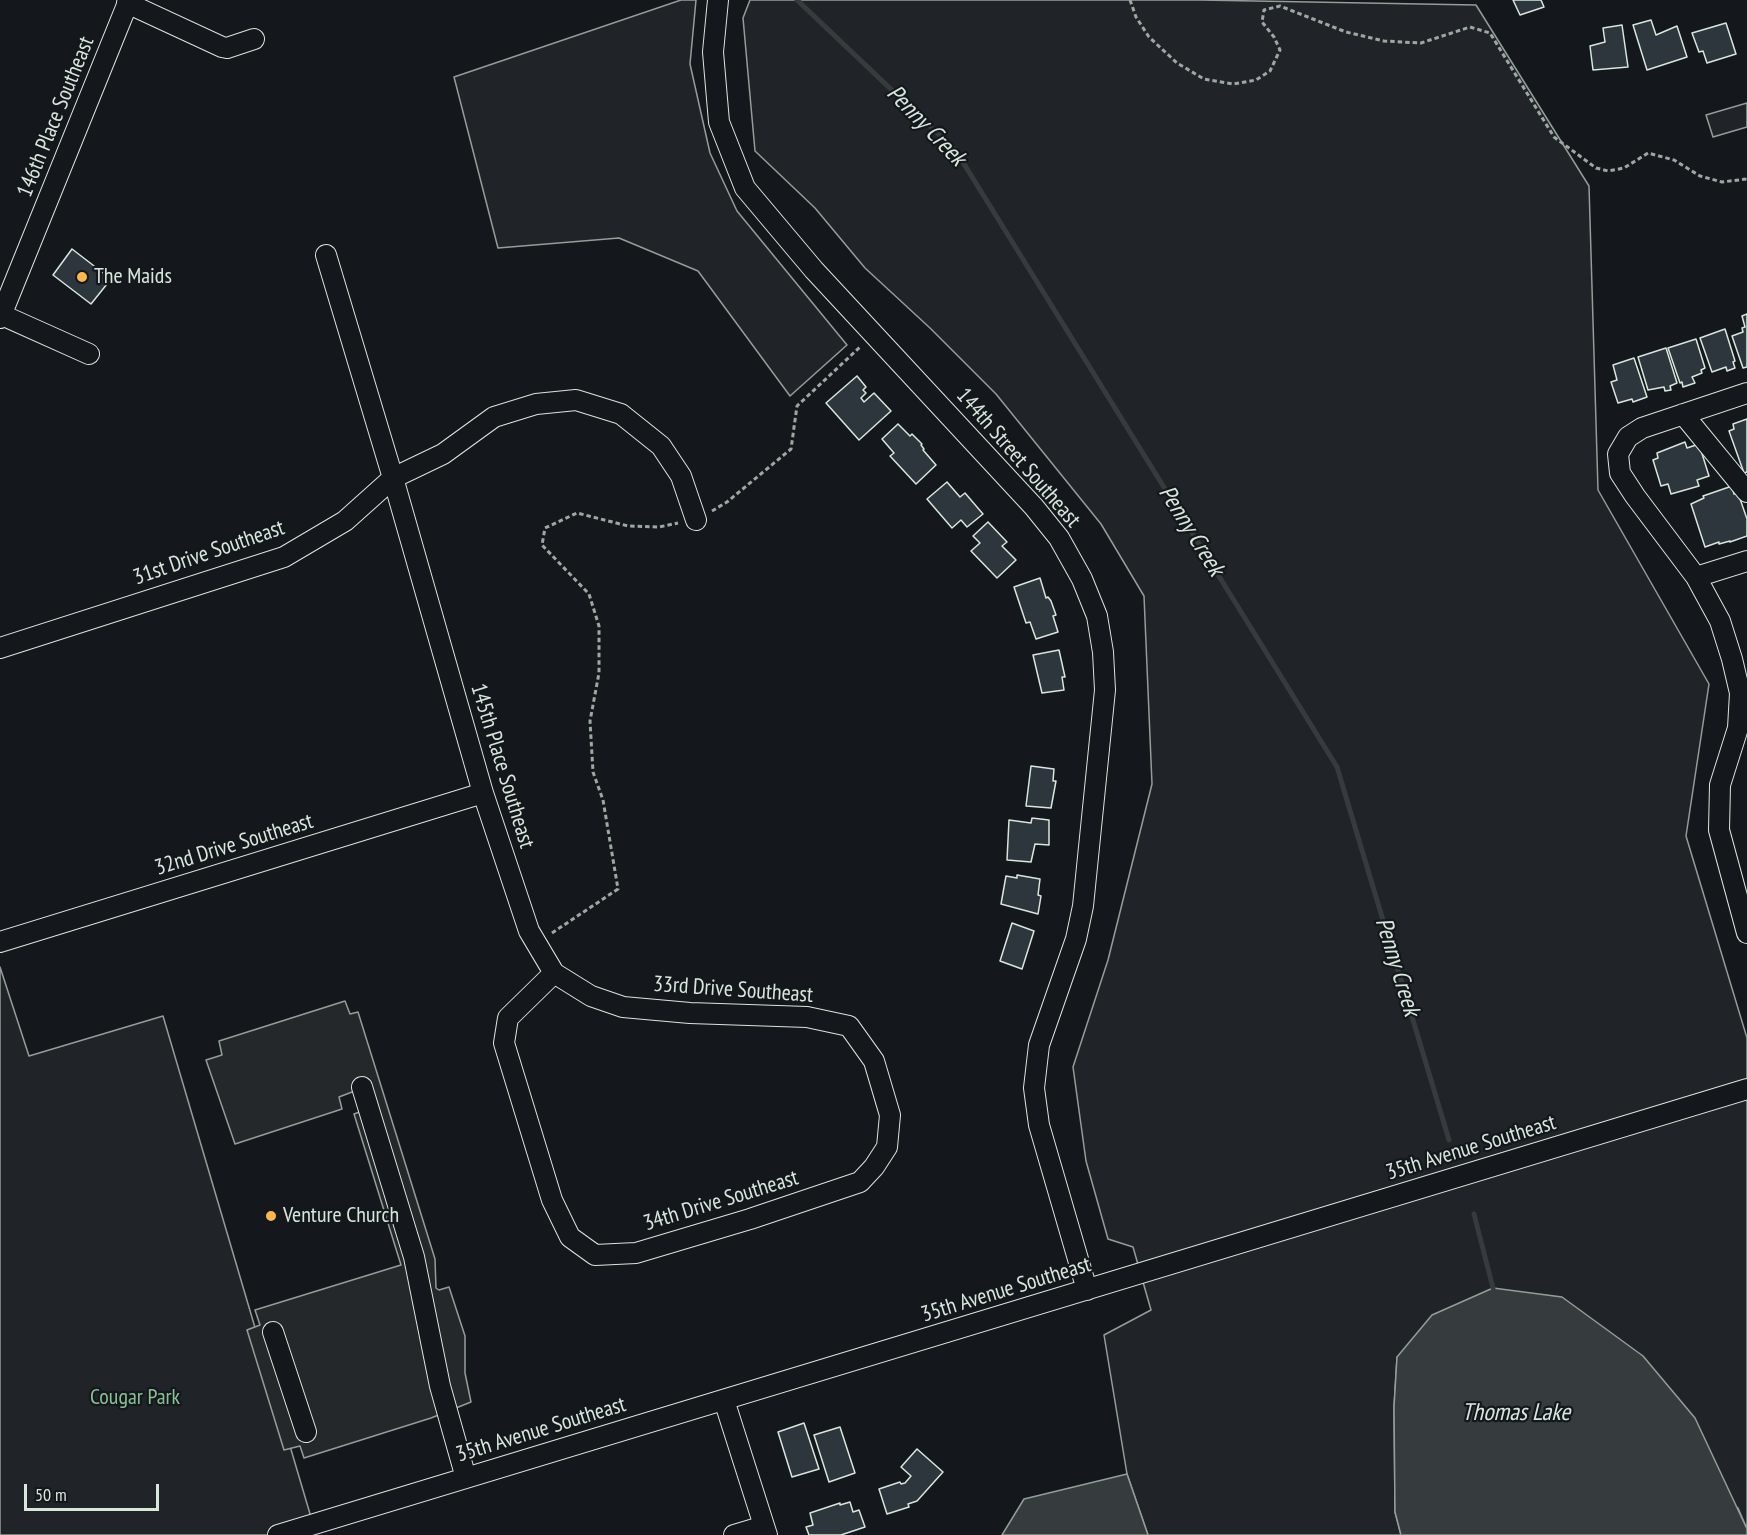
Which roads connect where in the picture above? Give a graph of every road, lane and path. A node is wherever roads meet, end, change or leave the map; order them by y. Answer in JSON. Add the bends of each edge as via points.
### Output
{"nodes":[{"id":1,"x":718,"y":0,"type":"edge"},
{"id":2,"x":1130,"y":0,"type":"edge"},
{"id":3,"x":128,"y":2,"type":"edge"},
{"id":4,"x":254,"y":39,"type":"dead end"},
{"id":5,"x":1747,"y":179,"type":"edge"},
{"id":6,"x":326,"y":255,"type":"dead end"},
{"id":7,"x":1,"y":316,"type":"edge"},
{"id":8,"x":875,"y":334,"type":"junction"},
{"id":9,"x":89,"y":354,"type":"dead end"},
{"id":10,"x":1747,"y":393,"type":"edge"},
{"id":11,"x":1683,"y":414,"type":"junction"},
{"id":12,"x":393,"y":478,"type":"junction"},
{"id":13,"x":1747,"y":492,"type":"edge"},
{"id":14,"x":696,"y":520,"type":"junction"},
{"id":15,"x":1747,"y":561,"type":"edge"},
{"id":16,"x":1696,"y":577,"type":"junction"},
{"id":17,"x":0,"y":648,"type":"edge"},
{"id":18,"x":1742,"y":726,"type":"edge"},
{"id":19,"x":483,"y":793,"type":"junction"},
{"id":20,"x":1742,"y":896,"type":"edge"},
{"id":21,"x":1747,"y":933,"type":"edge"},
{"id":22,"x":0,"y":942,"type":"edge"},
{"id":23,"x":537,"y":944,"type":"junction"},
{"id":24,"x":554,"y":973,"type":"junction"},
{"id":25,"x":362,"y":1087,"type":"dead end"},
{"id":26,"x":1747,"y":1089,"type":"edge"},
{"id":27,"x":860,"y":1182,"type":"joint"},
{"id":28,"x":1087,"y":1290,"type":"junction"},
{"id":29,"x":273,"y":1332,"type":"dead end"},
{"id":30,"x":724,"y":1400,"type":"junction"},
{"id":31,"x":306,"y":1432,"type":"dead end"},
{"id":32,"x":466,"y":1478,"type":"junction"},
{"id":33,"x":766,"y":1530,"type":"edge"},
{"id":34,"x":278,"y":1535,"type":"edge"},
{"id":35,"x":734,"y":1535,"type":"edge"}],
"edges":[{"from":1,"to":8,"type":"street","name":"144th Street Southeast","via":[[713,52],[719,122],[745,188]]},
{"from":2,"to":5,"type":"path","via":[[1149,37],[1177,63],[1204,79],[1233,84],[1256,80],[1270,71],[1280,50],[1262,22],[1264,10],[1280,6],[1346,32],[1384,41],[1421,43],[1470,27],[1490,33],[1554,136],[1596,168],[1623,168],[1648,153],[1722,182]]},
{"from":3,"to":4,"type":"street","via":[[222,47]]},
{"from":3,"to":7,"type":"street","name":"146th Place Southeast"},
{"from":6,"to":12,"type":"street","name":"145th Place Southeast"},
{"from":7,"to":9,"type":"street"},
{"from":8,"to":14,"type":"path","via":[[797,406],[791,449],[727,502]]},
{"from":8,"to":28,"type":"street","name":"144th Street Southeast","via":[[1059,538],[1097,616],[1105,690],[1083,906],[1076,939],[1039,1045],[1034,1088],[1040,1125]]},
{"from":10,"to":11,"type":"street"},
{"from":11,"to":13,"type":"street"},
{"from":11,"to":16,"type":"street","via":[[1642,428],[1628,437],[1618,454],[1625,481]]},
{"from":12,"to":14,"type":"street","name":"31st Drive Southeast","via":[[443,453],[494,417],[536,404],[576,400],[621,414],[661,446],[681,476]]},
{"from":12,"to":17,"type":"street","name":"31st Drive Southeast","via":[[345,521],[284,556]]},
{"from":12,"to":19,"type":"street","name":"145th Place Southeast"},
{"from":14,"to":23,"type":"path","via":[[659,527],[628,526],[576,513],[545,528],[542,545],[589,594],[599,626],[598,673],[590,720],[592,772],[603,800],[618,889]]},
{"from":15,"to":16,"type":"street"},
{"from":16,"to":18,"type":"street","via":[[1720,621],[1732,659]]},
{"from":18,"to":20,"type":"street","via":[[1720,785],[1719,830]]},
{"from":19,"to":22,"type":"street","name":"32nd Drive Southeast"},
{"from":19,"to":23,"type":"street","name":"145th Place Southeast","via":[[529,931]]},
{"from":20,"to":21,"type":"street"},
{"from":23,"to":24,"type":"street","name":"145th Place Southeast"},
{"from":24,"to":27,"type":"street","name":"33rd Drive Southeast","via":[[591,996],[623,1007],[807,1017],[849,1026],[874,1060],[890,1115],[886,1147]]},
{"from":24,"to":27,"type":"street","name":"34th Drive Southeast","via":[[508,1018],[504,1043],[552,1200],[570,1236],[595,1255],[636,1253]]},
{"from":25,"to":32,"type":"street","via":[[414,1257],[440,1386]]},
{"from":26,"to":28,"type":"street","name":"35th Avenue Southeast"},
{"from":28,"to":30,"type":"street","name":"35th Avenue Southeast"},
{"from":29,"to":31,"type":"street"},
{"from":30,"to":32,"type":"street","name":"35th Avenue Southeast"},
{"from":30,"to":33,"type":"street"},
{"from":32,"to":34,"type":"street","name":"35th Avenue Southeast"},
{"from":33,"to":35,"type":"street"}]}
